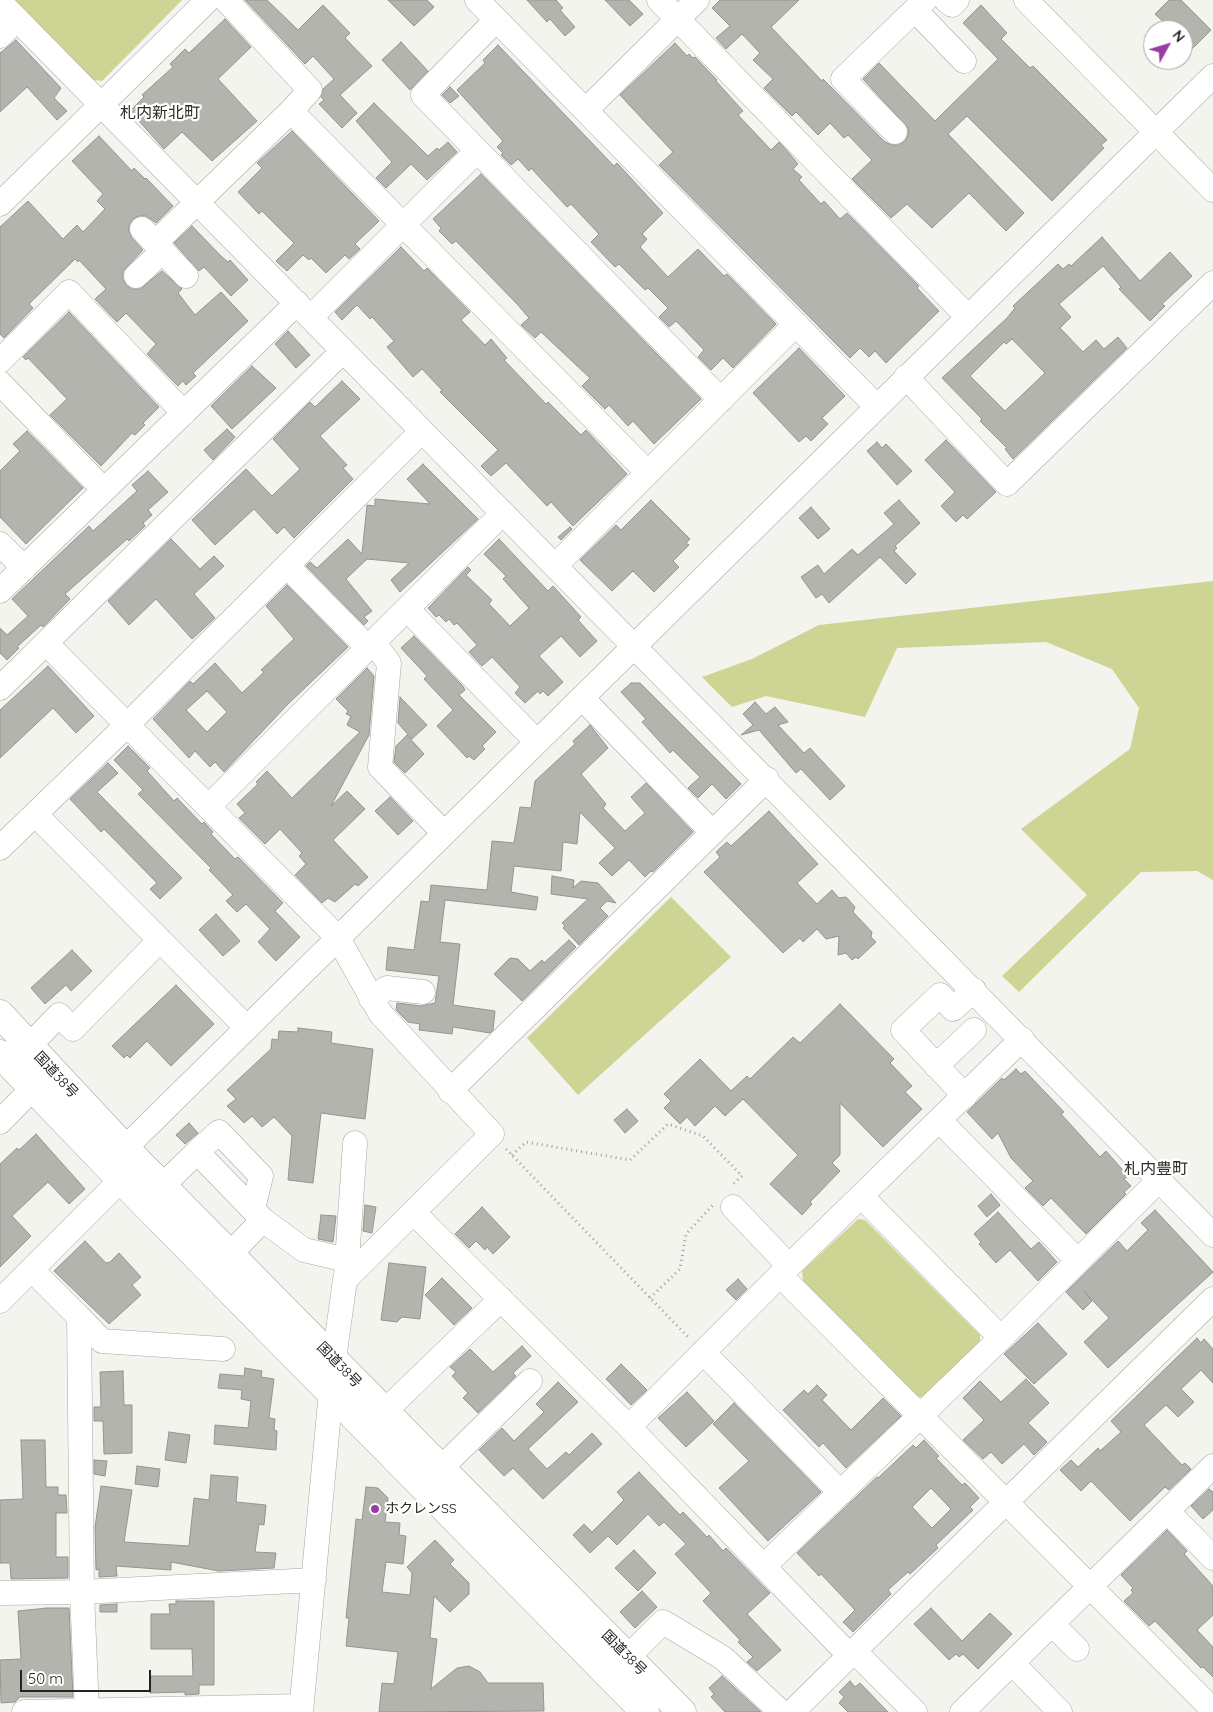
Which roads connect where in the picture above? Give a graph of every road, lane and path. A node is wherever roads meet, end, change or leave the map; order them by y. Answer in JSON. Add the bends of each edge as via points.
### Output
{"nodes":[{"id":1,"x":212,"y":0,"type":"edge"},
{"id":2,"x":477,"y":0,"type":"edge"},
{"id":3,"x":658,"y":0,"type":"edge"},
{"id":4,"x":697,"y":0,"type":"edge"},
{"id":5,"x":946,"y":0,"type":"edge"},
{"id":6,"x":957,"y":0,"type":"edge"},
{"id":7,"x":1026,"y":0,"type":"edge"},
{"id":8,"x":0,"y":2,"type":"edge"},
{"id":9,"x":920,"y":5,"type":"edge"},
{"id":10,"x":17,"y":19,"type":"junction"},
{"id":11,"x":678,"y":19,"type":"junction"},
{"id":12,"x":496,"y":20,"type":"junction"},
{"id":13,"x":0,"y":36,"type":"edge"},
{"id":14,"x":964,"y":61,"type":"dead end"},
{"id":15,"x":1213,"y":76,"type":"edge"},
{"id":16,"x":102,"y":104,"type":"junction"},
{"id":17,"x":586,"y":110,"type":"junction"},
{"id":18,"x":291,"y":111,"type":"junction"},
{"id":19,"x":895,"y":132,"type":"dead end"},
{"id":20,"x":1156,"y":133,"type":"junction"},
{"id":21,"x":477,"y":151,"type":"junction"},
{"id":22,"x":1213,"y":190,"type":"edge"},
{"id":23,"x":198,"y":202,"type":"junction"},
{"id":24,"x":0,"y":204,"type":"edge"},
{"id":25,"x":404,"y":223,"type":"junction"},
{"id":26,"x":153,"y":241,"type":"junction"},
{"id":27,"x":136,"y":276,"type":"dead end"},
{"id":28,"x":186,"y":276,"type":"dead end"},
{"id":29,"x":1213,"y":283,"type":"edge"},
{"id":30,"x":304,"y":310,"type":"junction"},
{"id":31,"x":968,"y":317,"type":"junction"},
{"id":32,"x":796,"y":324,"type":"junction"},
{"id":33,"x":343,"y":351,"type":"junction"},
{"id":34,"x":0,"y":360,"type":"edge"},
{"id":35,"x":906,"y":377,"type":"junction"},
{"id":36,"x":0,"y":383,"type":"edge"},
{"id":37,"x":721,"y":400,"type":"junction"},
{"id":38,"x":877,"y":407,"type":"junction"},
{"id":39,"x":184,"y":412,"type":"junction"},
{"id":40,"x":422,"y":431,"type":"junction"},
{"id":41,"x":648,"y":473,"type":"junction"},
{"id":42,"x":104,"y":490,"type":"junction"},
{"id":43,"x":503,"y":513,"type":"junction"},
{"id":44,"x":0,"y":544,"type":"edge"},
{"id":45,"x":287,"y":566,"type":"junction"},
{"id":46,"x":555,"y":566,"type":"junction"},
{"id":47,"x":24,"y":568,"type":"junction"},
{"id":48,"x":0,"y":591,"type":"edge"},
{"id":49,"x":407,"y":609,"type":"junction"},
{"id":50,"x":46,"y":643,"type":"junction"},
{"id":51,"x":371,"y":645,"type":"junction"},
{"id":52,"x":635,"y":646,"type":"junction"},
{"id":53,"x":0,"y":688,"type":"edge"},
{"id":54,"x":582,"y":698,"type":"junction"},
{"id":55,"x":127,"y":725,"type":"junction"},
{"id":56,"x":537,"y":742,"type":"junction"},
{"id":57,"x":767,"y":779,"type":"junction"},
{"id":58,"x":208,"y":807,"type":"junction"},
{"id":59,"x":35,"y":814,"type":"junction"},
{"id":60,"x":712,"y":832,"type":"junction"},
{"id":61,"x":444,"y":833,"type":"junction"},
{"id":62,"x":0,"y":848,"type":"edge"},
{"id":63,"x":338,"y":938,"type":"junction"},
{"id":64,"x":160,"y":940,"type":"junction"},
{"id":65,"x":974,"y":990,"type":"junction"},
{"id":66,"x":423,"y":992,"type":"dead end"},
{"id":67,"x":371,"y":999,"type":"junction"},
{"id":68,"x":0,"y":1014,"type":"edge"},
{"id":69,"x":247,"y":1028,"type":"junction"},
{"id":70,"x":974,"y":1030,"type":"dead end"},
{"id":71,"x":1022,"y":1039,"type":"junction"},
{"id":72,"x":29,"y":1046,"type":"junction"},
{"id":73,"x":0,"y":1054,"type":"edge"},
{"id":74,"x":936,"y":1066,"type":"junction"},
{"id":75,"x":32,"y":1089,"type":"junction"},
{"id":76,"x":450,"y":1091,"type":"junction"},
{"id":77,"x":965,"y":1096,"type":"junction"},
{"id":78,"x":940,"y":1120,"type":"junction"},
{"id":79,"x":0,"y":1122,"type":"edge"},
{"id":80,"x":492,"y":1134,"type":"junction"},
{"id":81,"x":355,"y":1143,"type":"dead end"},
{"id":82,"x":125,"y":1148,"type":"junction"},
{"id":83,"x":512,"y":1155,"type":"junction"},
{"id":84,"x":121,"y":1180,"type":"junction"},
{"id":85,"x":1159,"y":1180,"type":"junction"},
{"id":86,"x":162,"y":1186,"type":"junction"},
{"id":87,"x":862,"y":1196,"type":"junction"},
{"id":88,"x":726,"y":1199,"type":"junction"},
{"id":89,"x":413,"y":1212,"type":"junction"},
{"id":90,"x":258,"y":1215,"type":"junction"},
{"id":91,"x":1213,"y":1236,"type":"edge"},
{"id":92,"x":230,"y":1254,"type":"junction"},
{"id":93,"x":1078,"y":1261,"type":"junction"},
{"id":94,"x":32,"y":1270,"type":"junction"},
{"id":95,"x":346,"y":1270,"type":"junction"},
{"id":96,"x":785,"y":1271,"type":"junction"},
{"id":97,"x":650,"y":1298,"type":"junction"},
{"id":98,"x":501,"y":1299,"type":"junction"},
{"id":99,"x":1213,"y":1299,"type":"edge"},
{"id":100,"x":0,"y":1301,"type":"edge"},
{"id":101,"x":80,"y":1318,"type":"junction"},
{"id":102,"x":1001,"y":1338,"type":"junction"},
{"id":103,"x":223,"y":1349,"type":"dead end"},
{"id":104,"x":703,"y":1352,"type":"junction"},
{"id":105,"x":334,"y":1359,"type":"junction"},
{"id":106,"x":530,"y":1381,"type":"dead end"},
{"id":107,"x":331,"y":1394,"type":"junction"},
{"id":108,"x":385,"y":1411,"type":"junction"},
{"id":109,"x":921,"y":1416,"type":"junction"},
{"id":110,"x":629,"y":1427,"type":"junction"},
{"id":111,"x":1213,"y":1466,"type":"edge"},
{"id":112,"x":441,"y":1468,"type":"junction"},
{"id":113,"x":841,"y":1493,"type":"junction"},
{"id":114,"x":1006,"y":1503,"type":"junction"},
{"id":115,"x":1167,"y":1511,"type":"junction"},
{"id":116,"x":1213,"y":1558,"type":"edge"},
{"id":117,"x":764,"y":1566,"type":"junction"},
{"id":118,"x":314,"y":1580,"type":"junction"},
{"id":119,"x":1090,"y":1587,"type":"junction"},
{"id":120,"x":82,"y":1592,"type":"junction"},
{"id":121,"x":0,"y":1593,"type":"edge"},
{"id":122,"x":1052,"y":1624,"type":"junction"},
{"id":123,"x":1077,"y":1649,"type":"dead end"},
{"id":124,"x":852,"y":1653,"type":"junction"},
{"id":125,"x":628,"y":1657,"type":"junction"},
{"id":126,"x":1012,"y":1664,"type":"junction"},
{"id":127,"x":301,"y":1709,"type":"edge"},
{"id":128,"x":1213,"y":1710,"type":"edge"},
{"id":129,"x":87,"y":1711,"type":"edge"},
{"id":130,"x":24,"y":1712,"type":"edge"},
{"id":131,"x":645,"y":1712,"type":"edge"},
{"id":132,"x":682,"y":1712,"type":"edge"},
{"id":133,"x":781,"y":1712,"type":"edge"},
{"id":134,"x":792,"y":1712,"type":"edge"},
{"id":135,"x":915,"y":1712,"type":"edge"},
{"id":136,"x":962,"y":1712,"type":"edge"},
{"id":137,"x":1060,"y":1712,"type":"edge"}],
"edges":[{"from":1,"to":16,"type":"street"},
{"from":1,"to":18,"type":"street","via":[[310,90]]},
{"from":2,"to":12,"type":"street"},
{"from":3,"to":11,"type":"street"},
{"from":4,"to":11,"type":"street"},
{"from":5,"to":6,"type":"street","via":[[952,5]]},
{"from":7,"to":20,"type":"street"},
{"from":8,"to":10,"type":"street"},
{"from":9,"to":14,"type":"street"},
{"from":9,"to":19,"type":"street","via":[[844,79]]},
{"from":10,"to":13,"type":"street"},
{"from":10,"to":16,"type":"street"},
{"from":11,"to":17,"type":"street"},
{"from":11,"to":31,"type":"street"},
{"from":12,"to":17,"type":"street"},
{"from":12,"to":21,"type":"street","via":[[423,95]]},
{"from":15,"to":20,"type":"street"},
{"from":16,"to":23,"type":"street"},
{"from":16,"to":24,"type":"street"},
{"from":17,"to":32,"type":"street"},
{"from":18,"to":23,"type":"street"},
{"from":18,"to":25,"type":"street"},
{"from":20,"to":22,"type":"street"},
{"from":20,"to":31,"type":"street"},
{"from":21,"to":25,"type":"street"},
{"from":21,"to":37,"type":"street"},
{"from":23,"to":26,"type":"street"},
{"from":23,"to":30,"type":"street"},
{"from":25,"to":30,"type":"street"},
{"from":25,"to":41,"type":"street"},
{"from":26,"to":27,"type":"street"},
{"from":26,"to":28,"type":"street"},
{"from":29,"to":35,"type":"street","via":[[1007,484]]},
{"from":30,"to":33,"type":"street"},
{"from":30,"to":39,"type":"street"},
{"from":31,"to":35,"type":"street"},
{"from":32,"to":37,"type":"street"},
{"from":32,"to":38,"type":"street"},
{"from":33,"to":40,"type":"street"},
{"from":33,"to":50,"type":"street"},
{"from":34,"to":39,"type":"street","via":[[69,292]]},
{"from":35,"to":38,"type":"street"},
{"from":36,"to":42,"type":"street"},
{"from":37,"to":41,"type":"street"},
{"from":38,"to":52,"type":"street"},
{"from":39,"to":42,"type":"street"},
{"from":40,"to":43,"type":"street"},
{"from":40,"to":45,"type":"street"},
{"from":41,"to":46,"type":"street"},
{"from":42,"to":47,"type":"street"},
{"from":43,"to":46,"type":"street"},
{"from":43,"to":49,"type":"street"},
{"from":44,"to":47,"type":"street"},
{"from":45,"to":51,"type":"street"},
{"from":45,"to":55,"type":"street"},
{"from":46,"to":52,"type":"street"},
{"from":47,"to":48,"type":"street"},
{"from":49,"to":51,"type":"street"},
{"from":49,"to":56,"type":"street"},
{"from":50,"to":53,"type":"street"},
{"from":50,"to":55,"type":"street"},
{"from":51,"to":58,"type":"street"},
{"from":51,"to":61,"type":"street","via":[[389,663],[380,767]]},
{"from":52,"to":54,"type":"street"},
{"from":52,"to":57,"type":"street"},
{"from":54,"to":56,"type":"street"},
{"from":54,"to":60,"type":"street"},
{"from":55,"to":58,"type":"street"},
{"from":55,"to":59,"type":"street"},
{"from":56,"to":61,"type":"street"},
{"from":57,"to":60,"type":"street"},
{"from":57,"to":65,"type":"street"},
{"from":58,"to":63,"type":"street"},
{"from":59,"to":62,"type":"street"},
{"from":59,"to":64,"type":"street"},
{"from":60,"to":76,"type":"street"},
{"from":61,"to":63,"type":"street"},
{"from":63,"to":67,"type":"street"},
{"from":63,"to":69,"type":"street"},
{"from":64,"to":69,"type":"street"},
{"from":64,"to":72,"type":"street","via":[[73,1029],[59,1015]]},
{"from":65,"to":71,"type":"street"},
{"from":65,"to":74,"type":"street","via":[[953,1009],[940,995],[903,1030]]},
{"from":66,"to":67,"type":"street","via":[[387,988]]},
{"from":67,"to":76,"type":"street"},
{"from":68,"to":72,"type":"highway","name":"国道38号"},
{"from":69,"to":82,"type":"street"},
{"from":70,"to":74,"type":"street"},
{"from":71,"to":77,"type":"street"},
{"from":71,"to":85,"type":"street"},
{"from":72,"to":82,"type":"highway","name":"国道38号"},
{"from":73,"to":75,"type":"highway","name":"国道38号"},
{"from":74,"to":77,"type":"street"},
{"from":75,"to":79,"type":"street"},
{"from":75,"to":84,"type":"highway","name":"国道38号"},
{"from":76,"to":80,"type":"street"},
{"from":77,"to":78,"type":"street"},
{"from":78,"to":87,"type":"street"},
{"from":78,"to":93,"type":"street"},
{"from":80,"to":83,"type":"path"},
{"from":80,"to":89,"type":"street"},
{"from":81,"to":95,"type":"street"},
{"from":82,"to":84,"type":"street"},
{"from":82,"to":86,"type":"highway","name":"国道38号"},
{"from":83,"to":88,"type":"path","via":[[526,1142],[630,1160],[668,1124],[703,1136],[742,1176]]},
{"from":83,"to":97,"type":"path"},
{"from":84,"to":94,"type":"street"},
{"from":84,"to":107,"type":"highway","name":"国道38号"},
{"from":85,"to":91,"type":"street"},
{"from":85,"to":93,"type":"street"},
{"from":86,"to":90,"type":"street","via":[[219,1132],[261,1176]]},
{"from":86,"to":92,"type":"highway","name":"国道38号"},
{"from":87,"to":96,"type":"street"},
{"from":87,"to":102,"type":"street"},
{"from":88,"to":96,"type":"street"},
{"from":88,"to":97,"type":"path","via":[[686,1234],[680,1269]]},
{"from":89,"to":95,"type":"street"},
{"from":89,"to":98,"type":"street"},
{"from":90,"to":92,"type":"street"},
{"from":90,"to":95,"type":"street","via":[[304,1250]]},
{"from":92,"to":105,"type":"highway","name":"国道38号"},
{"from":93,"to":102,"type":"street"},
{"from":94,"to":100,"type":"street"},
{"from":94,"to":101,"type":"street"},
{"from":95,"to":105,"type":"street"},
{"from":96,"to":104,"type":"street"},
{"from":96,"to":109,"type":"street"},
{"from":97,"to":104,"type":"path"},
{"from":98,"to":108,"type":"street"},
{"from":98,"to":110,"type":"street"},
{"from":99,"to":114,"type":"street"},
{"from":101,"to":103,"type":"street","via":[[102,1341]]},
{"from":101,"to":120,"type":"street"},
{"from":102,"to":109,"type":"street"},
{"from":104,"to":110,"type":"street"},
{"from":104,"to":113,"type":"street"},
{"from":105,"to":107,"type":"street"},
{"from":105,"to":108,"type":"highway","name":"国道38号"},
{"from":106,"to":112,"type":"street"},
{"from":107,"to":118,"type":"street"},
{"from":107,"to":131,"type":"highway","name":"国道38号"},
{"from":108,"to":112,"type":"highway","name":"国道38号"},
{"from":109,"to":113,"type":"street"},
{"from":109,"to":114,"type":"street"},
{"from":110,"to":117,"type":"street"},
{"from":111,"to":115,"type":"street"},
{"from":112,"to":125,"type":"highway","name":"国道38号"},
{"from":113,"to":117,"type":"street"},
{"from":114,"to":119,"type":"street"},
{"from":114,"to":124,"type":"street"},
{"from":115,"to":116,"type":"street"},
{"from":115,"to":119,"type":"street"},
{"from":117,"to":124,"type":"street"},
{"from":118,"to":120,"type":"street"},
{"from":118,"to":127,"type":"street"},
{"from":119,"to":122,"type":"street"},
{"from":119,"to":128,"type":"street"},
{"from":120,"to":121,"type":"street"},
{"from":120,"to":129,"type":"street"},
{"from":122,"to":123,"type":"street"},
{"from":122,"to":126,"type":"street"},
{"from":124,"to":134,"type":"street"},
{"from":124,"to":135,"type":"street"},
{"from":125,"to":132,"type":"highway","name":"国道38号"},
{"from":125,"to":133,"type":"street","via":[[663,1622],[723,1658]]},
{"from":126,"to":136,"type":"street"},
{"from":126,"to":137,"type":"street"},
{"from":127,"to":129,"type":"street"},
{"from":129,"to":130,"type":"street"}]}
